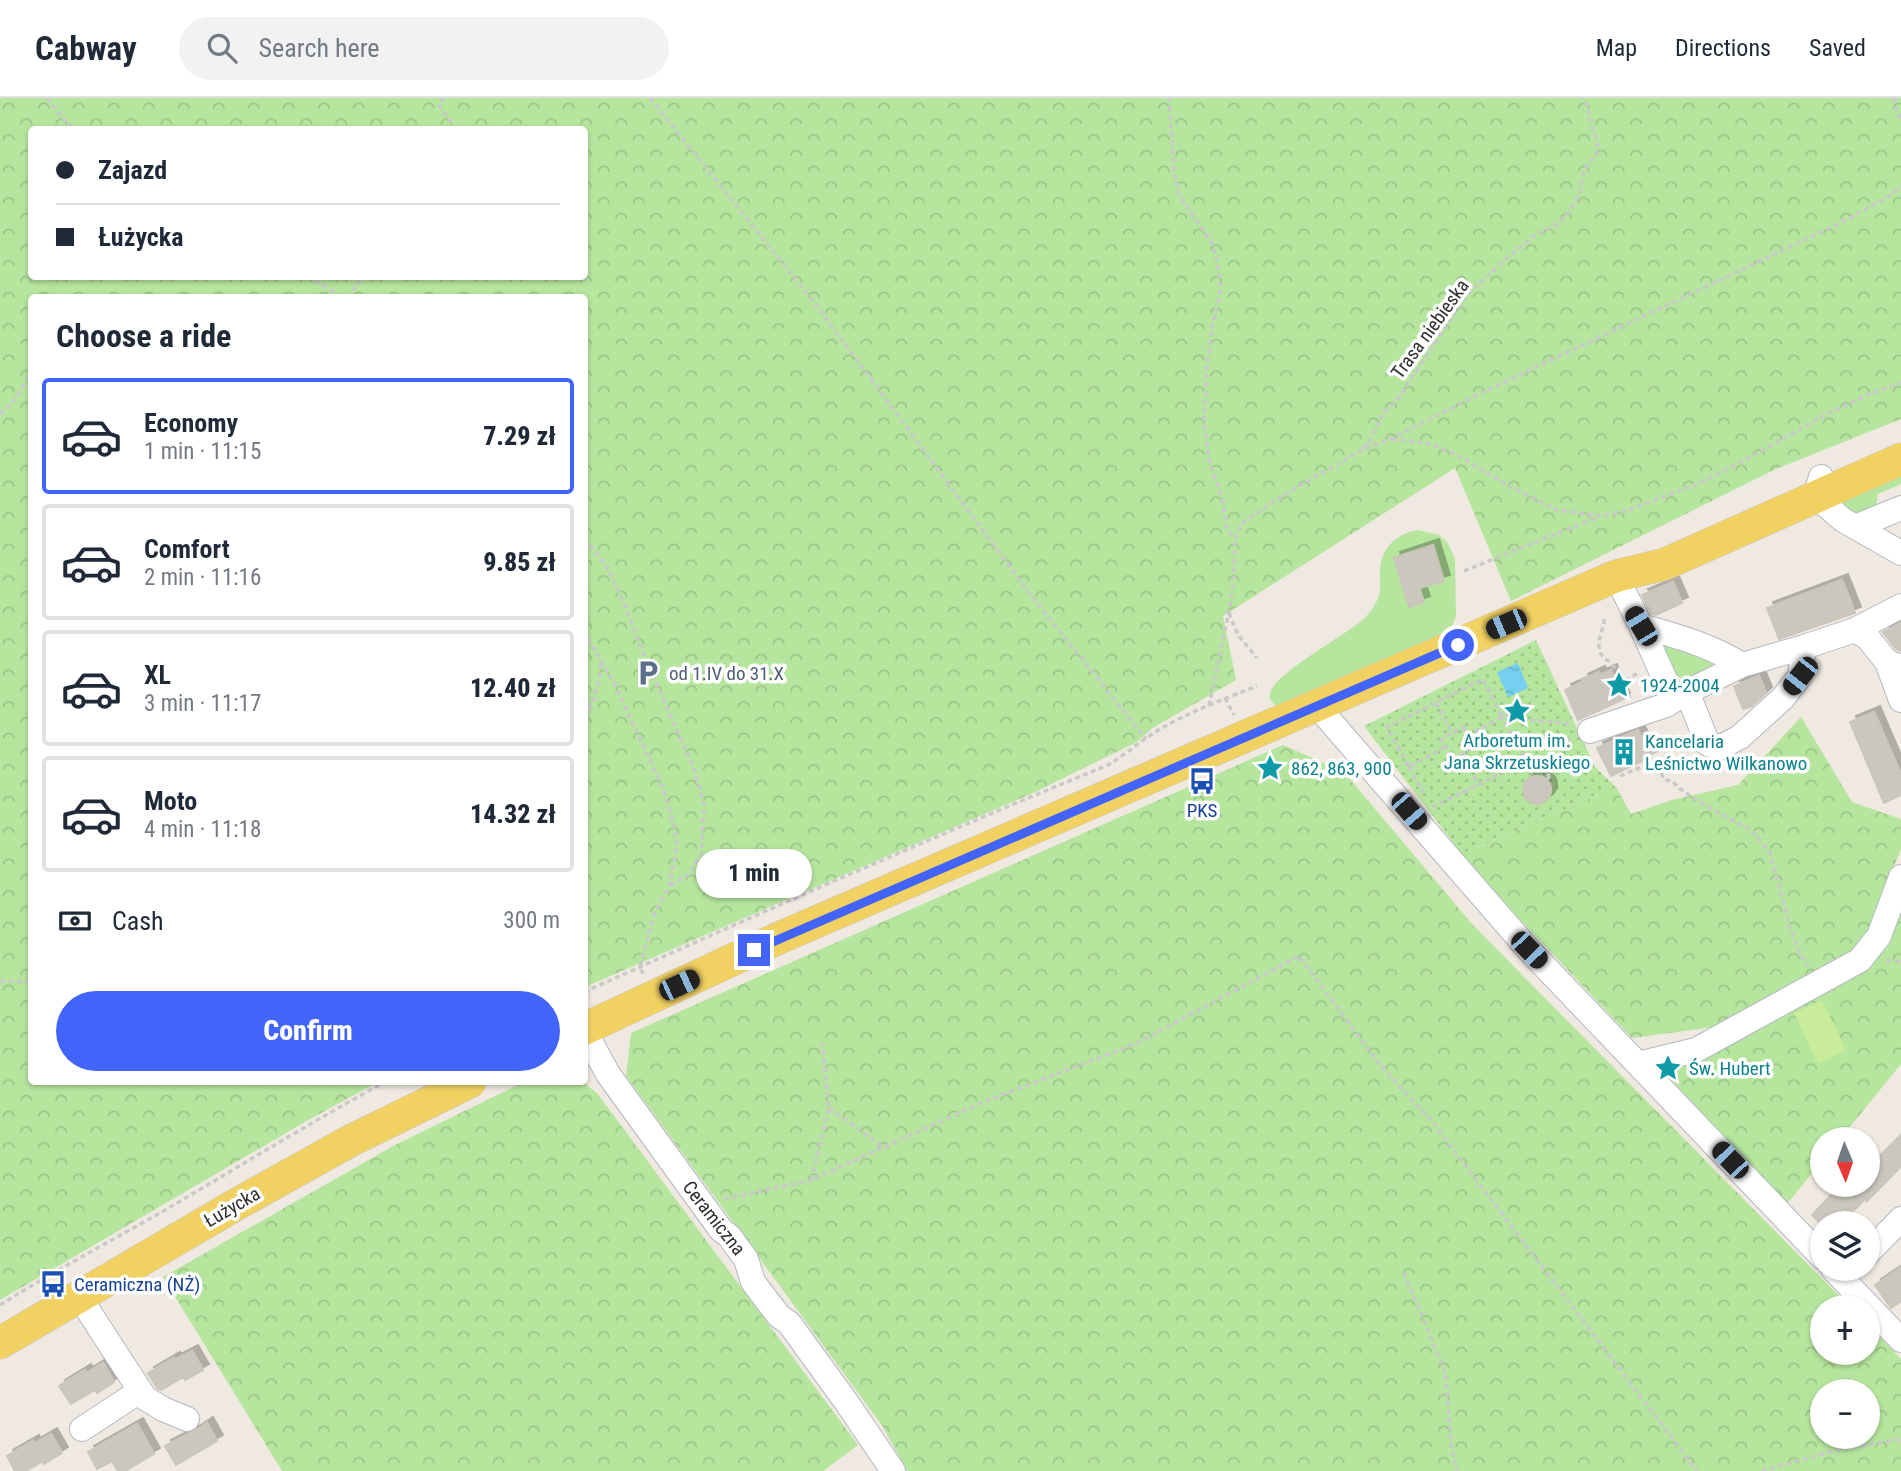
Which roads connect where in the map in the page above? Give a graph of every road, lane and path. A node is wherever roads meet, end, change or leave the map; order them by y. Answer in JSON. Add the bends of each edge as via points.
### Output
{"nodes":[{"id":1,"x":47,"y":98,"type":"edge"},
{"id":2,"x":444,"y":98,"type":"edge"},
{"id":3,"x":650,"y":98,"type":"edge"},
{"id":4,"x":1169,"y":98,"type":"edge"},
{"id":5,"x":1583,"y":98,"type":"edge"},
{"id":6,"x":1894,"y":98,"type":"edge"},
{"id":7,"x":1901,"y":120,"type":"edge"},
{"id":8,"x":71,"y":126,"type":"edge"},
{"id":9,"x":452,"y":126,"type":"edge"},
{"id":10,"x":1901,"y":187,"type":"edge"},
{"id":11,"x":315,"y":280,"type":"edge"},
{"id":12,"x":360,"y":280,"type":"edge"},
{"id":13,"x":339,"y":294,"type":"edge"},
{"id":14,"x":349,"y":294,"type":"edge"},
{"id":15,"x":28,"y":378,"type":"edge"},
{"id":16,"x":1901,"y":383,"type":"edge"},
{"id":17,"x":0,"y":414,"type":"edge"},
{"id":18,"x":1390,"y":439,"type":"junction"},
{"id":19,"x":1901,"y":440,"type":"edge"},
{"id":20,"x":1362,"y":450,"type":"junction"},
{"id":21,"x":1901,"y":459,"type":"edge"},
{"id":22,"x":1818,"y":487,"type":"junction"},
{"id":23,"x":1901,"y":508,"type":"edge"},
{"id":24,"x":1600,"y":516,"type":"junction"},
{"id":25,"x":1849,"y":523,"type":"junction"},
{"id":26,"x":1235,"y":539,"type":"junction"},
{"id":27,"x":588,"y":542,"type":"edge"},
{"id":28,"x":1901,"y":553,"type":"edge"},
{"id":29,"x":1464,"y":571,"type":"dead end"},
{"id":30,"x":1616,"y":576,"type":"junction"},
{"id":31,"x":1901,"y":606,"type":"edge"},
{"id":32,"x":1228,"y":612,"type":"junction"},
{"id":33,"x":1604,"y":619,"type":"dead end"},
{"id":34,"x":1641,"y":626,"type":"junction"},
{"id":35,"x":1855,"y":630,"type":"junction"},
{"id":36,"x":588,"y":638,"type":"edge"},
{"id":37,"x":1804,"y":647,"type":"junction"},
{"id":38,"x":1257,"y":658,"type":"dead end"},
{"id":39,"x":601,"y":660,"type":"junction"},
{"id":40,"x":1894,"y":664,"type":"edge"},
{"id":41,"x":1742,"y":665,"type":"junction"},
{"id":42,"x":1257,"y":686,"type":"dead end"},
{"id":43,"x":1681,"y":696,"type":"junction"},
{"id":44,"x":1225,"y":698,"type":"junction"},
{"id":45,"x":1901,"y":700,"type":"edge"},
{"id":46,"x":1436,"y":703,"type":"junction"},
{"id":47,"x":1209,"y":706,"type":"junction"},
{"id":48,"x":1317,"y":706,"type":"junction"},
{"id":49,"x":588,"y":714,"type":"edge"},
{"id":50,"x":1234,"y":715,"type":"dead end"},
{"id":51,"x":1501,"y":715,"type":"junction"},
{"id":52,"x":1638,"y":716,"type":"junction"},
{"id":53,"x":1452,"y":732,"type":"junction"},
{"id":54,"x":1467,"y":736,"type":"junction"},
{"id":55,"x":1579,"y":736,"type":"junction"},
{"id":56,"x":1146,"y":739,"type":"junction"},
{"id":57,"x":1446,"y":747,"type":"junction"},
{"id":58,"x":1462,"y":753,"type":"junction"},
{"id":59,"x":1526,"y":759,"type":"junction"},
{"id":60,"x":1656,"y":761,"type":"junction"},
{"id":61,"x":1409,"y":767,"type":"junction"},
{"id":62,"x":1620,"y":776,"type":"dead end"},
{"id":63,"x":1478,"y":785,"type":"junction"},
{"id":64,"x":1425,"y":797,"type":"dead end"},
{"id":65,"x":1430,"y":807,"type":"dead end"},
{"id":66,"x":1901,"y":877,"type":"edge"},
{"id":67,"x":669,"y":887,"type":"junction"},
{"id":68,"x":640,"y":967,"type":"junction"},
{"id":69,"x":0,"y":981,"type":"edge"},
{"id":70,"x":28,"y":982,"type":"edge"},
{"id":71,"x":1818,"y":983,"type":"junction"},
{"id":72,"x":588,"y":990,"type":"edge"},
{"id":73,"x":654,"y":997,"type":"junction"},
{"id":74,"x":588,"y":1028,"type":"edge"},
{"id":75,"x":588,"y":1037,"type":"edge"},
{"id":76,"x":822,"y":1044,"type":"dead end"},
{"id":77,"x":1638,"y":1064,"type":"junction"},
{"id":78,"x":380,"y":1085,"type":"edge"},
{"id":79,"x":464,"y":1085,"type":"edge"},
{"id":80,"x":829,"y":1108,"type":"junction"},
{"id":81,"x":883,"y":1147,"type":"junction"},
{"id":82,"x":811,"y":1180,"type":"junction"},
{"id":83,"x":701,"y":1204,"type":"junction"},
{"id":84,"x":1901,"y":1219,"type":"edge"},
{"id":85,"x":1880,"y":1241,"type":"edge"},
{"id":86,"x":1810,"y":1243,"type":"edge"},
{"id":87,"x":1404,"y":1273,"type":"dead end"},
{"id":88,"x":1851,"y":1281,"type":"edge"},
{"id":89,"x":80,"y":1298,"type":"junction"},
{"id":90,"x":0,"y":1305,"type":"edge"},
{"id":91,"x":1901,"y":1340,"type":"edge"},
{"id":92,"x":0,"y":1343,"type":"edge"},
{"id":93,"x":140,"y":1391,"type":"junction"},
{"id":94,"x":187,"y":1419,"type":"dead end"},
{"id":95,"x":82,"y":1429,"type":"dead end"},
{"id":96,"x":1901,"y":1439,"type":"edge"},
{"id":97,"x":893,"y":1471,"type":"edge"},
{"id":98,"x":1457,"y":1471,"type":"edge"},
{"id":99,"x":1697,"y":1471,"type":"edge"},
{"id":100,"x":1762,"y":1471,"type":"edge"}],
"edges":[{"from":1,"to":8,"type":"path"},
{"from":2,"to":9,"type":"path","via":[[440,107]]},
{"from":3,"to":56,"type":"path","via":[[817,306],[1030,594]]},
{"from":4,"to":26,"type":"path","via":[[1179,195],[1212,243],[1217,261],[1220,289],[1210,341],[1204,422],[1227,529]]},
{"from":5,"to":20,"type":"path","name":"Trasa niebieska","via":[[1598,144],[1569,212],[1534,236],[1466,296]]},
{"from":6,"to":7,"type":"path"},
{"from":10,"to":18,"type":"path","via":[[1840,223]]},
{"from":11,"to":13,"type":"path"},
{"from":12,"to":14,"type":"path"},
{"from":15,"to":17,"type":"path"},
{"from":16,"to":24,"type":"path","via":[[1827,414],[1698,484]]},
{"from":18,"to":20,"type":"path"},
{"from":18,"to":24,"type":"path","via":[[1431,444],[1546,505]]},
{"from":19,"to":22,"type":"main road"},
{"from":20,"to":26,"type":"path","via":[[1242,523]]},
{"from":21,"to":22,"type":"main road"},
{"from":22,"to":25,"type":"street"},
{"from":22,"to":30,"type":"main road","via":[[1646,555]]},
{"from":23,"to":25,"type":"street"},
{"from":24,"to":29,"type":"path"},
{"from":25,"to":28,"type":"street"},
{"from":26,"to":32,"type":"path"},
{"from":27,"to":67,"type":"path","via":[[607,567],[627,610],[695,771],[704,805],[701,855],[689,874]]},
{"from":30,"to":34,"type":"street"},
{"from":30,"to":48,"type":"main road"},
{"from":31,"to":35,"type":"street"},
{"from":32,"to":38,"type":"path","via":[[1238,635]]},
{"from":32,"to":47,"type":"path"},
{"from":33,"to":52,"type":"path","via":[[1600,652],[1615,668]]},
{"from":34,"to":41,"type":"street","via":[[1700,643]]},
{"from":34,"to":43,"type":"street"},
{"from":35,"to":37,"type":"street"},
{"from":35,"to":40,"type":"street"},
{"from":36,"to":39,"type":"path"},
{"from":37,"to":41,"type":"street"},
{"from":37,"to":43,"type":"street","via":[[1800,676],[1783,698],[1740,737],[1721,747],[1708,744]]},
{"from":39,"to":49,"type":"path"},
{"from":39,"to":67,"type":"path","via":[[662,786],[673,821],[677,842]]},
{"from":40,"to":45,"type":"street"},
{"from":41,"to":43,"type":"street"},
{"from":42,"to":44,"type":"path"},
{"from":43,"to":52,"type":"street"},
{"from":44,"to":47,"type":"path"},
{"from":44,"to":50,"type":"path"},
{"from":46,"to":51,"type":"path","via":[[1482,680]]},
{"from":46,"to":53,"type":"path"},
{"from":46,"to":61,"type":"path","via":[[1387,727]]},
{"from":47,"to":56,"type":"path"},
{"from":48,"to":73,"type":"main road","via":[[779,938]]},
{"from":48,"to":77,"type":"street","via":[[1529,950]]},
{"from":51,"to":54,"type":"path"},
{"from":51,"to":55,"type":"path","via":[[1577,724]]},
{"from":51,"to":59,"type":"path"},
{"from":52,"to":55,"type":"street"},
{"from":52,"to":60,"type":"path"},
{"from":53,"to":54,"type":"path","via":[[1462,727]]},
{"from":53,"to":57,"type":"path","via":[[1441,738]]},
{"from":54,"to":58,"type":"path","via":[[1474,747]]},
{"from":55,"to":59,"type":"path","via":[[1548,778]]},
{"from":56,"to":68,"type":"path","via":[[1108,765]]},
{"from":57,"to":58,"type":"path","via":[[1452,759]]},
{"from":57,"to":61,"type":"path"},
{"from":58,"to":63,"type":"path"},
{"from":59,"to":63,"type":"path"},
{"from":60,"to":62,"type":"path"},
{"from":60,"to":71,"type":"path","via":[[1664,780],[1752,831],[1770,853],[1790,928]]},
{"from":61,"to":64,"type":"path"},
{"from":63,"to":65,"type":"path"},
{"from":66,"to":71,"type":"street","via":[[1879,936],[1860,960]]},
{"from":67,"to":68,"type":"path","via":[[656,910]]},
{"from":68,"to":72,"type":"path"},
{"from":68,"to":73,"type":"path"},
{"from":69,"to":70,"type":"path"},
{"from":71,"to":77,"type":"street","via":[[1696,1050]]},
{"from":73,"to":74,"type":"main road"},
{"from":75,"to":83,"type":"street","name":"Ceramiczna","via":[[607,1073]]},
{"from":76,"to":80,"type":"path"},
{"from":77,"to":86,"type":"street"},
{"from":78,"to":90,"type":"path"},
{"from":79,"to":89,"type":"main road","name":"Łużycka","via":[[350,1141]]},
{"from":80,"to":81,"type":"path"},
{"from":80,"to":82,"type":"path"},
{"from":81,"to":82,"type":"path"},
{"from":81,"to":99,"type":"path","via":[[986,1101],[1137,1043],[1300,956],[1380,1065],[1431,1120]]},
{"from":82,"to":83,"type":"path"},
{"from":83,"to":97,"type":"street","name":"Ceramiczna","via":[[746,1259],[753,1282],[789,1323]]},
{"from":84,"to":85,"type":"street"},
{"from":87,"to":98,"type":"path","via":[[1446,1374]]},
{"from":88,"to":91,"type":"street"},
{"from":89,"to":92,"type":"main road","name":"Łużycka"},
{"from":89,"to":93,"type":"street"},
{"from":93,"to":94,"type":"street","via":[[163,1409]]},
{"from":93,"to":95,"type":"street"},
{"from":96,"to":100,"type":"path"}]}
